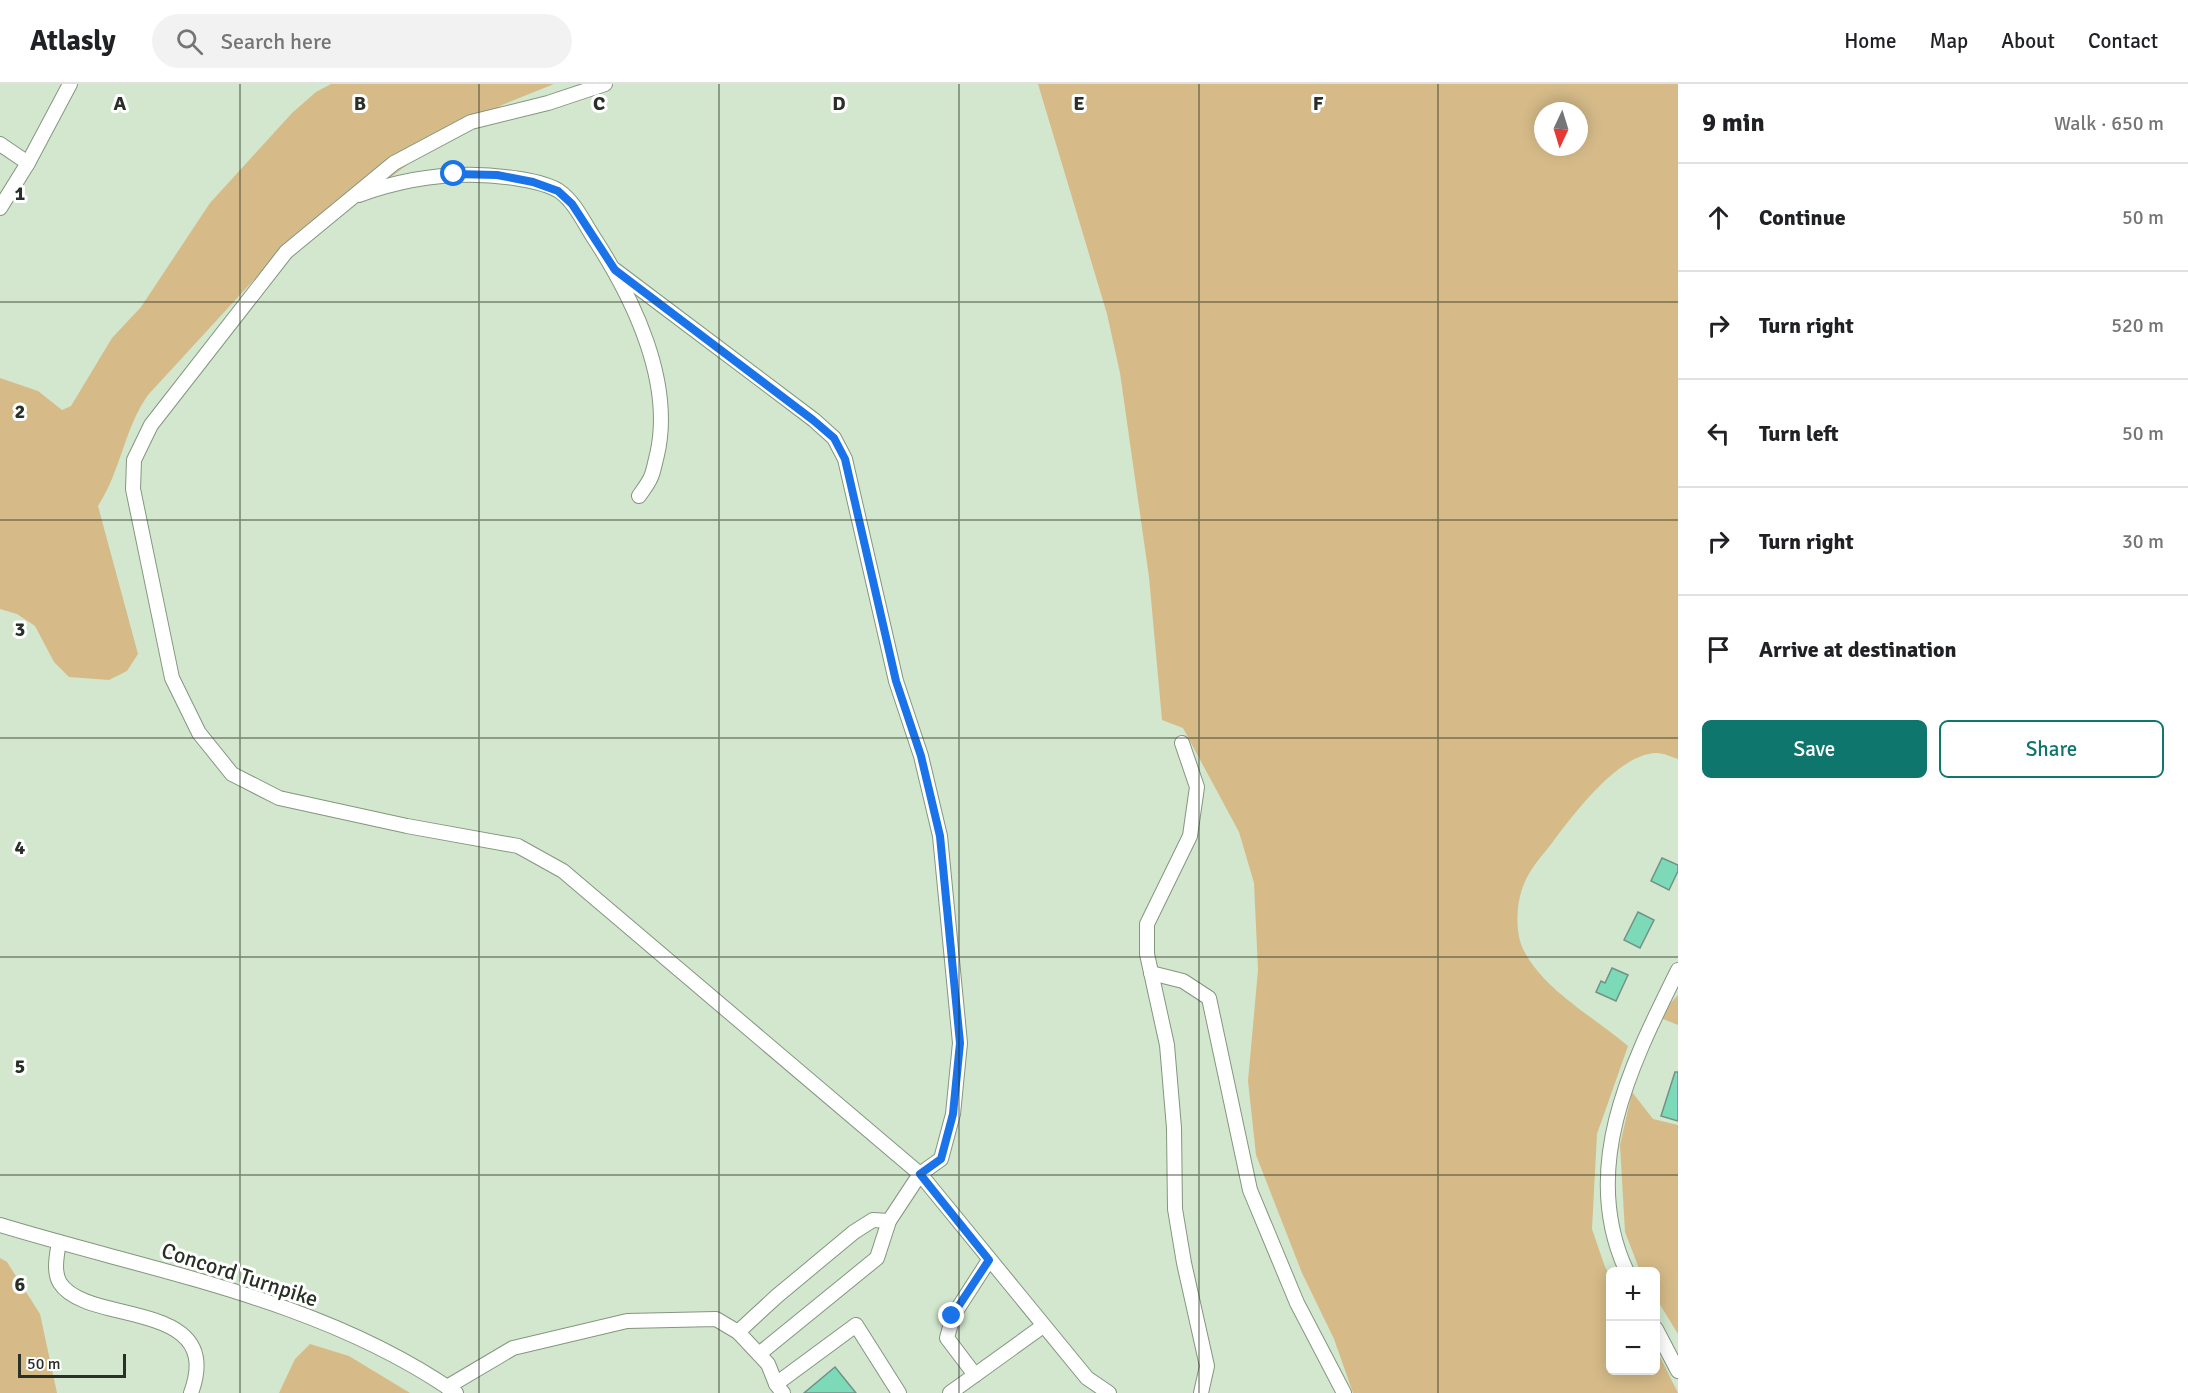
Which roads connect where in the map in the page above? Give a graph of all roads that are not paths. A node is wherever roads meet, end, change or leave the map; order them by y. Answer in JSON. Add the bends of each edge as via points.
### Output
{"nodes":[{"id":1,"x":70,"y":84,"type":"edge"},
{"id":2,"x":605,"y":84,"type":"edge"},
{"id":3,"x":0,"y":144,"type":"edge"},
{"id":4,"x":28,"y":163,"type":"junction"},
{"id":5,"x":347,"y":200,"type":"junction"},
{"id":6,"x":0,"y":208,"type":"edge"},
{"id":7,"x":615,"y":270,"type":"junction"},
{"id":8,"x":639,"y":496,"type":"dead end"},
{"id":9,"x":1182,"y":743,"type":"dead end"},
{"id":10,"x":1678,"y":970,"type":"edge"},
{"id":11,"x":1151,"y":973,"type":"junction"},
{"id":12,"x":920,"y":1174,"type":"junction"},
{"id":13,"x":889,"y":1221,"type":"junction"},
{"id":14,"x":0,"y":1225,"type":"edge"},
{"id":15,"x":59,"y":1242,"type":"junction"},
{"id":16,"x":989,"y":1260,"type":"junction"},
{"id":17,"x":1625,"y":1267,"type":"edge"},
{"id":18,"x":1043,"y":1326,"type":"junction"},
{"id":19,"x":738,"y":1332,"type":"junction"},
{"id":20,"x":1660,"y":1337,"type":"edge"},
{"id":21,"x":759,"y":1354,"type":"junction"},
{"id":22,"x":1678,"y":1371,"type":"edge"},
{"id":23,"x":975,"y":1375,"type":"junction"},
{"id":24,"x":779,"y":1388,"type":"edge"},
{"id":25,"x":452,"y":1390,"type":"edge"},
{"id":26,"x":191,"y":1393,"type":"edge"},
{"id":27,"x":899,"y":1393,"type":"edge"},
{"id":28,"x":950,"y":1393,"type":"edge"},
{"id":29,"x":1109,"y":1393,"type":"edge"},
{"id":30,"x":1201,"y":1393,"type":"edge"},
{"id":31,"x":1344,"y":1393,"type":"edge"}],
"edges":[{"from":1,"to":4,"type":"street"},
{"from":2,"to":5,"type":"street","via":[[471,122],[394,163]]},
{"from":3,"to":4,"type":"street"},
{"from":4,"to":6,"type":"street"},
{"from":5,"to":7,"type":"street","via":[[384,186],[454,174],[497,175],[533,182],[558,191],[572,204]]},
{"from":5,"to":12,"type":"street","via":[[286,252],[151,425],[134,460],[133,489],[172,678],[199,734],[232,774],[279,798],[518,846],[563,871]]},
{"from":7,"to":8,"type":"street","via":[[653,362],[660,401],[661,438],[652,476]]},
{"from":7,"to":12,"type":"street","via":[[813,420],[834,438],[845,459],[896,681],[921,756],[943,858],[960,1043],[953,1114],[941,1159]]},
{"from":9,"to":11,"type":"street","via":[[1197,787],[1190,836],[1147,924]]},
{"from":10,"to":17,"type":"street","via":[[1628,1077],[1616,1114],[1608,1164],[1608,1203]]},
{"from":11,"to":30,"type":"street","via":[[1168,1056],[1175,1209],[1207,1366]]},
{"from":11,"to":31,"type":"street","via":[[1183,981],[1209,998],[1250,1190],[1297,1303]]},
{"from":12,"to":13,"type":"street"},
{"from":12,"to":16,"type":"street"},
{"from":13,"to":19,"type":"street","via":[[873,1220],[854,1232]]},
{"from":13,"to":21,"type":"street","via":[[877,1258]]},
{"from":14,"to":15,"type":"street","name":"Concord Turnpike"},
{"from":15,"to":25,"type":"street","name":"Concord Turnpike","via":[[188,1276],[302,1314],[391,1355]]},
{"from":15,"to":26,"type":"street","via":[[58,1281],[66,1290],[76,1297],[155,1321],[183,1335],[194,1352]]},
{"from":16,"to":18,"type":"street"},
{"from":16,"to":23,"type":"street","via":[[952,1316],[947,1338]]},
{"from":18,"to":23,"type":"street"},
{"from":18,"to":29,"type":"street","via":[[1087,1378]]},
{"from":19,"to":21,"type":"street"},
{"from":19,"to":25,"type":"street","via":[[716,1319],[627,1321],[513,1348]]},
{"from":20,"to":22,"type":"street"},
{"from":21,"to":24,"type":"street"},
{"from":23,"to":28,"type":"street"},
{"from":24,"to":27,"type":"street","via":[[856,1325]]}]}
